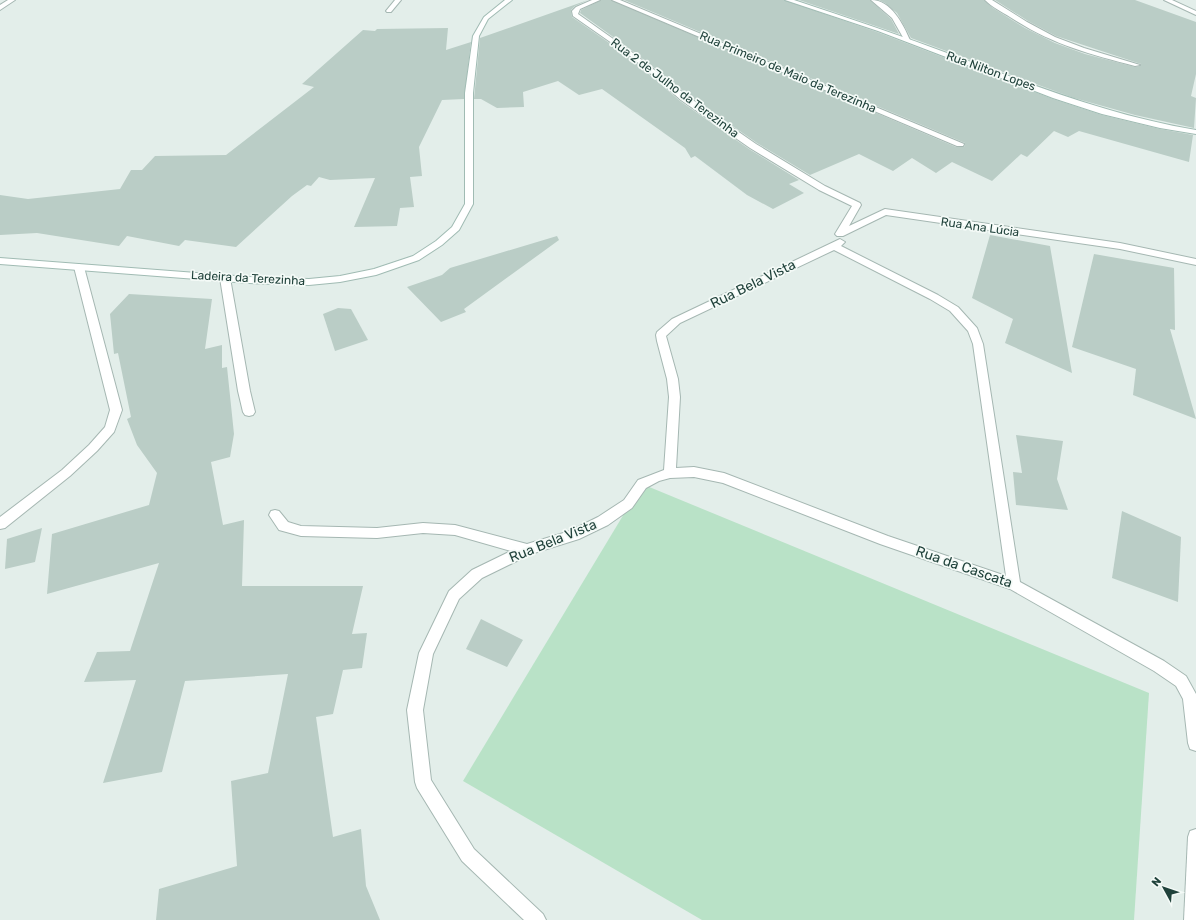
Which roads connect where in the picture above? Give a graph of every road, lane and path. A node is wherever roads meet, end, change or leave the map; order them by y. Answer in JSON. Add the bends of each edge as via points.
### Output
{"nodes":[{"id":1,"x":12,"y":0,"type":"edge"},
{"id":2,"x":398,"y":0,"type":"edge"},
{"id":3,"x":509,"y":0,"type":"edge"},
{"id":4,"x":597,"y":0,"type":"edge"},
{"id":5,"x":615,"y":0,"type":"edge"},
{"id":6,"x":788,"y":0,"type":"edge"},
{"id":7,"x":874,"y":0,"type":"edge"},
{"id":8,"x":988,"y":0,"type":"edge"},
{"id":9,"x":1167,"y":0,"type":"edge"},
{"id":10,"x":1196,"y":3,"type":"edge"},
{"id":11,"x":1182,"y":6,"type":"junction"},
{"id":12,"x":0,"y":8,"type":"edge"},
{"id":13,"x":389,"y":10,"type":"dead end"},
{"id":14,"x":1196,"y":13,"type":"edge"},
{"id":15,"x":906,"y":40,"type":"junction"},
{"id":16,"x":1137,"y":65,"type":"dead end"},
{"id":17,"x":1196,"y":132,"type":"edge"},
{"id":18,"x":960,"y":144,"type":"dead end"},
{"id":19,"x":840,"y":234,"type":"junction"},
{"id":20,"x":834,"y":246,"type":"junction"},
{"id":21,"x":0,"y":261,"type":"edge"},
{"id":22,"x":1196,"y":262,"type":"edge"},
{"id":23,"x":79,"y":267,"type":"junction"},
{"id":24,"x":225,"y":278,"type":"junction"},
{"id":25,"x":249,"y":412,"type":"dead end"},
{"id":26,"x":670,"y":473,"type":"junction"},
{"id":27,"x":275,"y":515,"type":"dead end"},
{"id":28,"x":0,"y":524,"type":"edge"},
{"id":29,"x":527,"y":550,"type":"junction"},
{"id":30,"x":1014,"y":585,"type":"junction"},
{"id":31,"x":1196,"y":743,"type":"edge"},
{"id":32,"x":1196,"y":837,"type":"edge"},
{"id":33,"x":537,"y":920,"type":"edge"},
{"id":34,"x":1193,"y":920,"type":"edge"}],
"edges":[{"from":1,"to":12,"type":"street"},
{"from":2,"to":13,"type":"street"},
{"from":3,"to":24,"type":"street","name":"Ladeira da Terezinha","via":[[486,18],[476,36],[470,93],[469,204],[456,228],[416,258],[376,272],[309,282]]},
{"from":4,"to":19,"type":"street","name":"Rua 2 de Julho da Terezinha","via":[[578,8],[575,15],[632,54],[684,98],[753,146],[822,188],[857,204]]},
{"from":5,"to":18,"type":"street","name":"Rua Primeiro de Maio da Terezinha"},
{"from":6,"to":15,"type":"street","name":"Rua Nilton Lopes"},
{"from":7,"to":15,"type":"street","via":[[893,14]]},
{"from":8,"to":16,"type":"street","via":[[1032,28],[1062,43]]},
{"from":9,"to":11,"type":"street"},
{"from":10,"to":11,"type":"street"},
{"from":11,"to":14,"type":"street"},
{"from":15,"to":17,"type":"street","name":"Rua Nilton Lopes","via":[[1105,112]]},
{"from":19,"to":20,"type":"street","via":[[841,241]]},
{"from":19,"to":22,"type":"street","name":"Rua Ana Lúcia","via":[[885,212],[1120,246]]},
{"from":20,"to":26,"type":"street","name":"Rua Bela Vista","via":[[676,321],[661,335],[674,388]]},
{"from":20,"to":30,"type":"street","via":[[954,309],[973,330],[978,344]]},
{"from":21,"to":23,"type":"street","name":"Ladeira da Terezinha"},
{"from":23,"to":24,"type":"street","name":"Ladeira da Terezinha"},
{"from":23,"to":28,"type":"street","via":[[116,410],[110,429],[66,473]]},
{"from":24,"to":25,"type":"street"},
{"from":26,"to":29,"type":"street","name":"Rua Bela Vista","via":[[642,484],[628,504],[603,521],[574,535]]},
{"from":26,"to":30,"type":"street","name":"Rua da Cascata","via":[[694,472],[724,478],[885,540]]},
{"from":27,"to":29,"type":"street","via":[[284,526],[301,531],[377,533],[429,528],[455,530]]},
{"from":29,"to":33,"type":"street","name":"Rua Bela Vista","via":[[477,574],[454,595],[426,653],[416,710],[423,782],[468,855]]},
{"from":30,"to":31,"type":"street","name":"Rua da Cascata","via":[[1159,666],[1181,681],[1190,698]]},
{"from":32,"to":34,"type":"street"}]}
